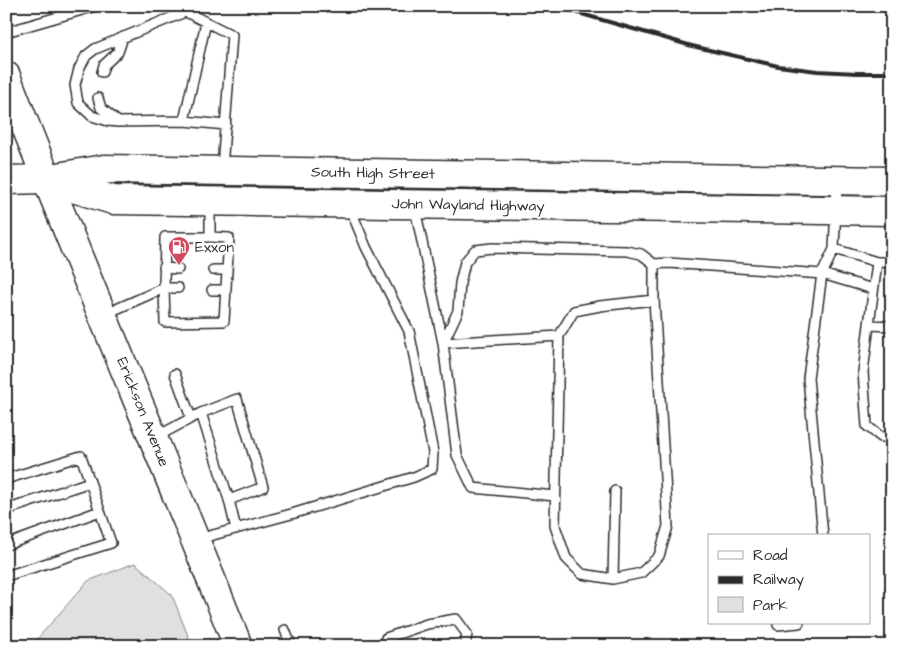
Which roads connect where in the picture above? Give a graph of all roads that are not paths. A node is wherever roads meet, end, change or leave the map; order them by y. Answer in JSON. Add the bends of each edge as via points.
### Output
{"nodes":[{"id":1,"x":96,"y":6,"type":"edge"},
{"id":2,"x":171,"y":6,"type":"edge"},
{"id":3,"x":185,"y":12,"type":"junction"},
{"id":4,"x":206,"y":22,"type":"junction"},
{"id":5,"x":6,"y":32,"type":"edge"},
{"id":6,"x":123,"y":38,"type":"junction"},
{"id":7,"x":102,"y":72,"type":"dead end"},
{"id":8,"x":6,"y":76,"type":"edge"},
{"id":9,"x":98,"y":98,"type":"dead end"},
{"id":10,"x":184,"y":121,"type":"junction"},
{"id":11,"x":118,"y":122,"type":"junction"},
{"id":12,"x":226,"y":125,"type":"junction"},
{"id":13,"x":222,"y":170,"type":"junction"},
{"id":14,"x":46,"y":179,"type":"junction"},
{"id":15,"x":6,"y":180,"type":"edge"},
{"id":16,"x":837,"y":180,"type":"junction"},
{"id":17,"x":892,"y":181,"type":"edge"},
{"id":18,"x":210,"y":201,"type":"junction"},
{"id":19,"x":348,"y":203,"type":"junction"},
{"id":20,"x":414,"y":204,"type":"junction"},
{"id":21,"x":836,"y":210,"type":"junction"},
{"id":22,"x":892,"y":211,"type":"edge"},
{"id":23,"x":210,"y":237,"type":"junction"},
{"id":24,"x":834,"y":249,"type":"junction"},
{"id":25,"x":877,"y":262,"type":"junction"},
{"id":26,"x":892,"y":262,"type":"edge"},
{"id":27,"x":654,"y":264,"type":"junction"},
{"id":28,"x":164,"y":268,"type":"junction"},
{"id":29,"x":178,"y":269,"type":"dead end"},
{"id":30,"x":213,"y":270,"type":"dead end"},
{"id":31,"x":227,"y":270,"type":"junction"},
{"id":32,"x":822,"y":274,"type":"junction"},
{"id":33,"x":164,"y":288,"type":"junction"},
{"id":34,"x":178,"y":288,"type":"dead end"},
{"id":35,"x":873,"y":289,"type":"junction"},
{"id":36,"x":212,"y":290,"type":"dead end"},
{"id":37,"x":226,"y":290,"type":"junction"},
{"id":38,"x":654,"y":300,"type":"junction"},
{"id":39,"x":103,"y":315,"type":"junction"},
{"id":40,"x":869,"y":325,"type":"junction"},
{"id":41,"x":892,"y":326,"type":"edge"},
{"id":42,"x":559,"y":336,"type":"junction"},
{"id":43,"x":443,"y":343,"type":"junction"},
{"id":44,"x":175,"y":374,"type":"dead end"},
{"id":45,"x":200,"y":413,"type":"junction"},
{"id":46,"x":191,"y":418,"type":"junction"},
{"id":47,"x":892,"y":437,"type":"edge"},
{"id":48,"x":154,"y":438,"type":"junction"},
{"id":49,"x":6,"y":479,"type":"edge"},
{"id":50,"x":90,"y":482,"type":"junction"},
{"id":51,"x":615,"y":491,"type":"dead end"},
{"id":52,"x":555,"y":496,"type":"junction"},
{"id":53,"x":229,"y":500,"type":"junction"},
{"id":54,"x":6,"y":510,"type":"edge"},
{"id":55,"x":100,"y":511,"type":"junction"},
{"id":56,"x":236,"y":529,"type":"junction"},
{"id":57,"x":823,"y":534,"type":"edge"},
{"id":58,"x":196,"y":540,"type":"junction"},
{"id":59,"x":6,"y":545,"type":"edge"},
{"id":60,"x":6,"y":576,"type":"edge"},
{"id":61,"x":613,"y":579,"type":"junction"},
{"id":62,"x":285,"y":630,"type":"dead end"},
{"id":63,"x":238,"y":646,"type":"edge"},
{"id":64,"x":291,"y":646,"type":"edge"},
{"id":65,"x":385,"y":646,"type":"edge"},
{"id":66,"x":465,"y":646,"type":"edge"}],
"edges":[{"from":1,"to":5,"type":"lane"},
{"from":2,"to":3,"type":"lane"},
{"from":3,"to":4,"type":"lane"},
{"from":3,"to":6,"type":"lane"},
{"from":4,"to":10,"type":"lane"},
{"from":4,"to":12,"type":"lane","via":[[232,35]]},
{"from":6,"to":7,"type":"lane","via":[[118,52],[104,65]]},
{"from":6,"to":11,"type":"lane","via":[[86,56],[75,85],[78,103],[92,116]]},
{"from":8,"to":14,"type":"main road","name":"Erickson Avenue"},
{"from":9,"to":11,"type":"lane","via":[[101,108]]},
{"from":10,"to":11,"type":"lane"},
{"from":10,"to":12,"type":"lane"},
{"from":12,"to":13,"type":"lane"},
{"from":13,"to":14,"type":"main road","name":"South High Street","via":[[104,168]]},
{"from":13,"to":16,"type":"main road","name":"South High Street"},
{"from":14,"to":15,"type":"main road","name":"South High Street"},
{"from":14,"to":18,"type":"main road","name":"John Wayland Highway","via":[[113,200]]},
{"from":14,"to":39,"type":"main road","name":"Erickson Avenue"},
{"from":16,"to":17,"type":"main road"},
{"from":16,"to":21,"type":"lane"},
{"from":18,"to":19,"type":"main road","name":"John Wayland Highway"},
{"from":18,"to":23,"type":"lane"},
{"from":19,"to":20,"type":"main road","name":"John Wayland Highway"},
{"from":19,"to":56,"type":"lane","via":[[366,247],[409,331],[433,452],[432,469],[414,478]]},
{"from":20,"to":21,"type":"main road","name":"John Wayland Highway"},
{"from":20,"to":43,"type":"lane"},
{"from":21,"to":22,"type":"main road","name":"John Wayland Highway"},
{"from":21,"to":24,"type":"lane"},
{"from":23,"to":28,"type":"lane","via":[[165,237]]},
{"from":23,"to":31,"type":"lane","via":[[228,238]]},
{"from":24,"to":25,"type":"lane"},
{"from":24,"to":32,"type":"lane"},
{"from":25,"to":26,"type":"lane"},
{"from":25,"to":35,"type":"lane"},
{"from":27,"to":32,"type":"lane"},
{"from":27,"to":38,"type":"lane"},
{"from":27,"to":43,"type":"lane","via":[[642,254],[627,251],[475,250],[465,262],[458,311]]},
{"from":28,"to":29,"type":"lane"},
{"from":28,"to":33,"type":"lane"},
{"from":30,"to":31,"type":"lane"},
{"from":31,"to":37,"type":"lane"},
{"from":32,"to":35,"type":"lane"},
{"from":32,"to":57,"type":"lane","via":[[808,378]]},
{"from":33,"to":34,"type":"lane"},
{"from":33,"to":37,"type":"lane","via":[[164,322],[224,321]]},
{"from":33,"to":39,"type":"lane"},
{"from":35,"to":40,"type":"lane"},
{"from":36,"to":37,"type":"lane"},
{"from":38,"to":42,"type":"lane","via":[[574,311]]},
{"from":38,"to":61,"type":"lane","via":[[668,526],[659,556],[641,573]]},
{"from":39,"to":48,"type":"main road","name":"Erickson Avenue"},
{"from":40,"to":41,"type":"lane"},
{"from":40,"to":47,"type":"lane","via":[[863,372],[867,426],[881,437]]},
{"from":42,"to":43,"type":"lane"},
{"from":42,"to":52,"type":"lane"},
{"from":43,"to":52,"type":"lane","via":[[458,455],[473,488]]},
{"from":44,"to":46,"type":"lane"},
{"from":45,"to":46,"type":"lane"},
{"from":45,"to":53,"type":"lane"},
{"from":45,"to":53,"type":"lane","via":[[237,399],[263,488]]},
{"from":46,"to":48,"type":"lane"},
{"from":48,"to":58,"type":"main road","name":"Erickson Avenue"},
{"from":49,"to":50,"type":"lane","via":[[81,456]]},
{"from":50,"to":54,"type":"lane"},
{"from":50,"to":55,"type":"lane"},
{"from":51,"to":61,"type":"lane"},
{"from":52,"to":61,"type":"lane","via":[[555,526],[566,558],[582,574]]},
{"from":53,"to":56,"type":"lane"},
{"from":55,"to":59,"type":"lane"},
{"from":55,"to":60,"type":"lane","via":[[111,544]]},
{"from":56,"to":58,"type":"lane"},
{"from":58,"to":63,"type":"main road","name":"Erickson Avenue"},
{"from":62,"to":64,"type":"lane"},
{"from":65,"to":66,"type":"lane","via":[[386,638],[427,624],[456,620],[466,634]]}]}
